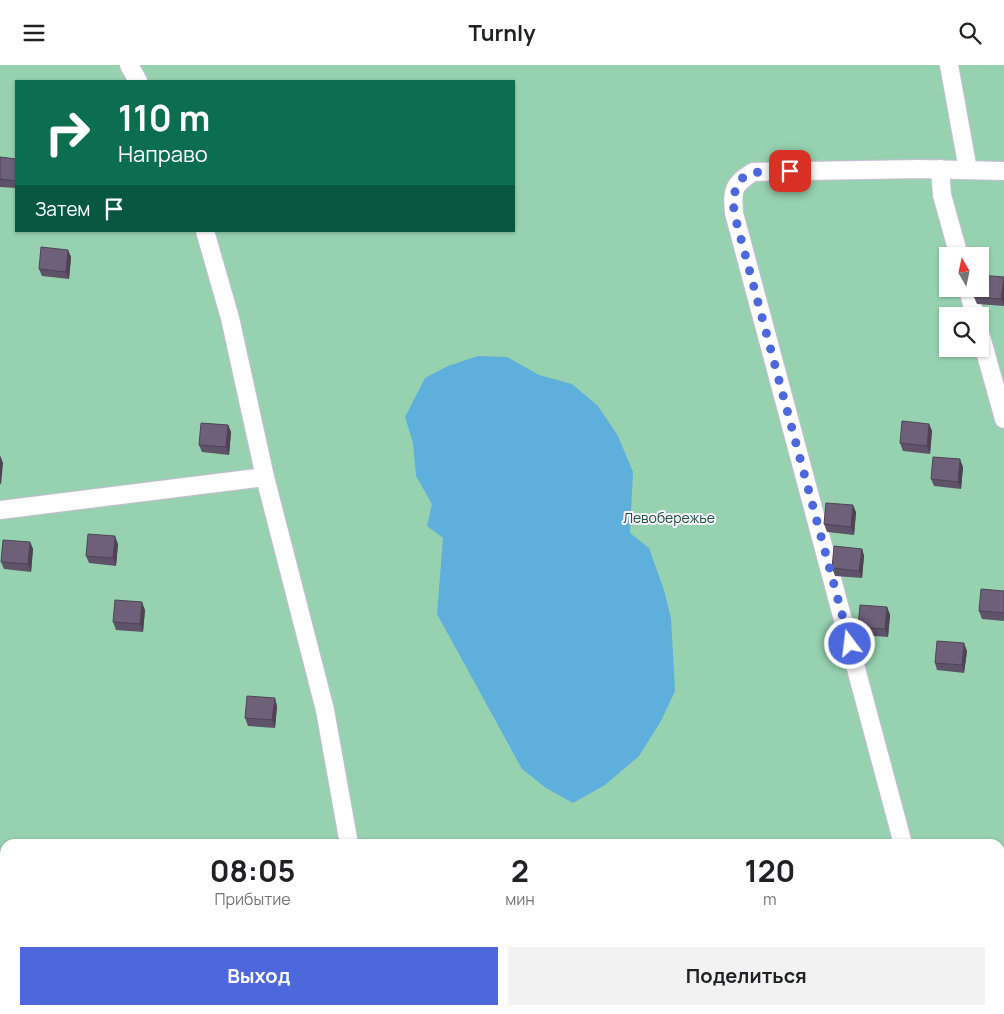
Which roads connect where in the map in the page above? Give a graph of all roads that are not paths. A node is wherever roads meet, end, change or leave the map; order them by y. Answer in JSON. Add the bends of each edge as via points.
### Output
{"nodes":[{"id":1,"x":129,"y":65,"type":"edge"},
{"id":2,"x":949,"y":65,"type":"edge"},
{"id":3,"x":137,"y":80,"type":"edge"},
{"id":4,"x":940,"y":169,"type":"junction"},
{"id":5,"x":968,"y":170,"type":"junction"},
{"id":6,"x":1004,"y":171,"type":"edge"},
{"id":7,"x":205,"y":232,"type":"edge"},
{"id":8,"x":956,"y":247,"type":"edge"},
{"id":9,"x":987,"y":357,"type":"edge"},
{"id":10,"x":1004,"y":419,"type":"edge"},
{"id":11,"x":265,"y":477,"type":"junction"},
{"id":12,"x":0,"y":511,"type":"edge"},
{"id":13,"x":348,"y":839,"type":"edge"},
{"id":14,"x":902,"y":839,"type":"edge"}],
"edges":[{"from":1,"to":3,"type":"lane"},
{"from":2,"to":5,"type":"lane"},
{"from":4,"to":5,"type":"lane"},
{"from":4,"to":8,"type":"lane","via":[[942,195]]},
{"from":4,"to":14,"type":"lane","via":[[753,172],[737,183],[733,194],[734,213]]},
{"from":5,"to":6,"type":"lane"},
{"from":7,"to":11,"type":"lane","via":[[230,317]]},
{"from":9,"to":10,"type":"lane"},
{"from":11,"to":12,"type":"lane"},
{"from":11,"to":13,"type":"lane","via":[[325,711]]}]}
